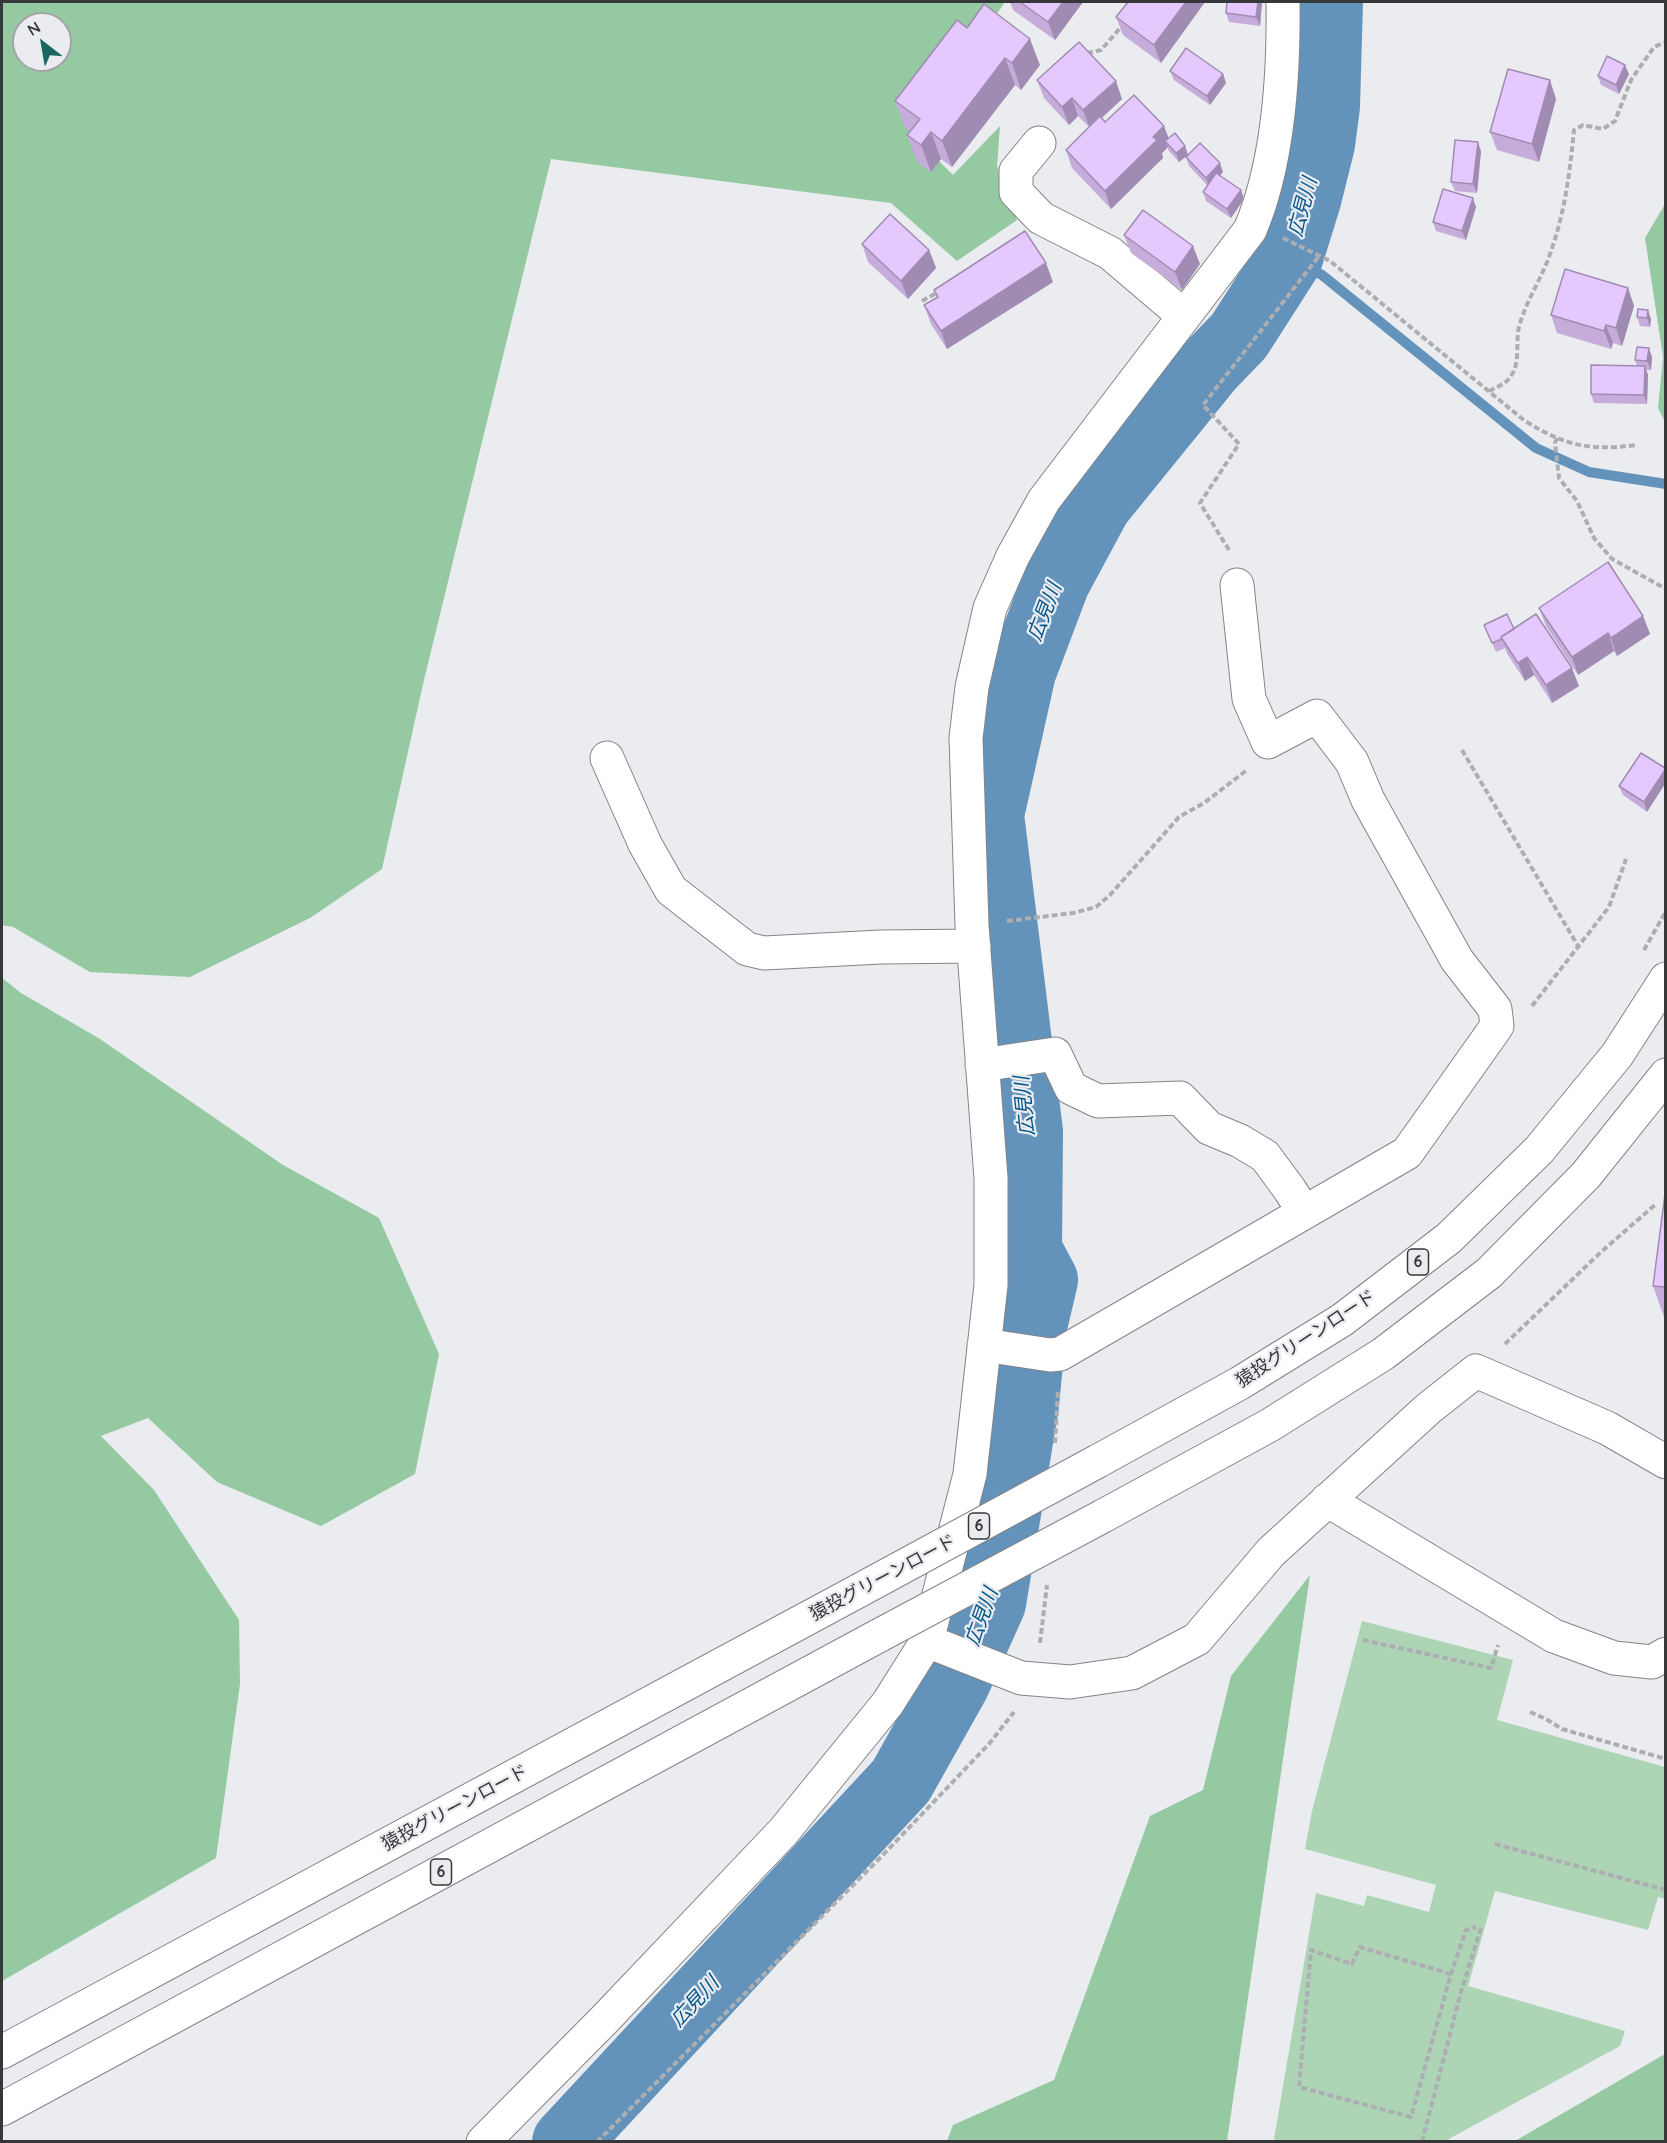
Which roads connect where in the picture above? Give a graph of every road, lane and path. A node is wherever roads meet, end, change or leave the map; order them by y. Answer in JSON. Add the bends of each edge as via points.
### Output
{"nodes":[{"id":1,"x":1283,"y":2,"type":"edge"},
{"id":2,"x":1125,"y":22,"type":"edge"},
{"id":3,"x":1665,"y":42,"type":"edge"},
{"id":4,"x":1080,"y":54,"type":"edge"},
{"id":5,"x":1039,"y":143,"type":"dead end"},
{"id":6,"x":1307,"y":250,"type":"dead end"},
{"id":7,"x":1319,"y":256,"type":"junction"},
{"id":8,"x":947,"y":288,"type":"edge"},
{"id":9,"x":922,"y":301,"type":"dead end"},
{"id":10,"x":1184,"y":316,"type":"junction"},
{"id":11,"x":1489,"y":391,"type":"junction"},
{"id":12,"x":1557,"y":438,"type":"junction"},
{"id":13,"x":1637,"y":445,"type":"dead end"},
{"id":14,"x":1237,"y":585,"type":"joint"},
{"id":15,"x":1665,"y":589,"type":"edge"},
{"id":16,"x":1268,"y":742,"type":"junction"},
{"id":17,"x":1462,"y":750,"type":"dead end"},
{"id":18,"x":607,"y":758,"type":"dead end"},
{"id":19,"x":1626,"y":859,"type":"dead end"},
{"id":20,"x":973,"y":935,"type":"junction"},
{"id":21,"x":1578,"y":946,"type":"junction"},
{"id":22,"x":1665,"y":979,"type":"edge"},
{"id":23,"x":1497,"y":1026,"type":"junction"},
{"id":24,"x":984,"y":1064,"type":"junction"},
{"id":25,"x":1665,"y":1075,"type":"edge"},
{"id":26,"x":1656,"y":1204,"type":"dead end"},
{"id":27,"x":1304,"y":1212,"type":"junction"},
{"id":28,"x":985,"y":1345,"type":"junction"},
{"id":29,"x":1055,"y":1355,"type":"junction"},
{"id":30,"x":1476,"y":1371,"type":"junction"},
{"id":31,"x":1055,"y":1448,"type":"dead end"},
{"id":32,"x":1665,"y":1462,"type":"edge"},
{"id":33,"x":1327,"y":1500,"type":"junction"},
{"id":34,"x":1048,"y":1577,"type":"dead end"},
{"id":35,"x":1513,"y":1612,"type":"junction"},
{"id":36,"x":1363,"y":1640,"type":"dead end"},
{"id":37,"x":938,"y":1645,"type":"junction"},
{"id":38,"x":1665,"y":1654,"type":"edge"},
{"id":39,"x":1026,"y":1678,"type":"junction"},
{"id":40,"x":1530,"y":1712,"type":"dead end"},
{"id":41,"x":1665,"y":1759,"type":"edge"},
{"id":42,"x":1495,"y":1844,"type":"dead end"},
{"id":43,"x":1665,"y":1890,"type":"edge"},
{"id":44,"x":1451,"y":1974,"type":"junction"},
{"id":45,"x":2,"y":2052,"type":"edge"},
{"id":46,"x":2,"y":2109,"type":"edge"},
{"id":47,"x":483,"y":2142,"type":"edge"},
{"id":48,"x":597,"y":2142,"type":"edge"},
{"id":49,"x":1422,"y":2142,"type":"edge"}],
"edges":[{"from":1,"to":10,"type":"street","via":[[1278,107],[1268,179],[1260,206],[1250,230]]},
{"from":2,"to":4,"type":"path","via":[[1101,50]]},
{"from":3,"to":11,"type":"path","via":[[1654,47],[1630,80],[1615,121],[1603,129],[1583,125],[1574,130],[1564,204],[1551,252],[1519,328],[1516,364],[1511,376]]},
{"from":5,"to":10,"type":"street","via":[[1016,171],[1016,192],[1041,218],[1110,253]]},
{"from":6,"to":7,"type":"path"},
{"from":7,"to":11,"type":"path"},
{"from":7,"to":14,"type":"path","via":[[1203,405],[1239,444],[1200,503],[1239,564]]},
{"from":8,"to":9,"type":"path"},
{"from":10,"to":20,"type":"street","via":[[1044,500],[990,608],[972,687],[966,738]]},
{"from":11,"to":12,"type":"path","via":[[1525,421]]},
{"from":12,"to":13,"type":"path","via":[[1609,449]]},
{"from":12,"to":15,"type":"path","via":[[1560,478],[1577,501],[1594,538],[1612,559]]},
{"from":14,"to":16,"type":"street","via":[[1249,699]]},
{"from":16,"to":20,"type":"path","via":[[1263,758],[1179,817],[1096,907]]},
{"from":16,"to":23,"type":"street","via":[[1317,716],[1352,762],[1368,800],[1457,960],[1495,1009]]},
{"from":17,"to":21,"type":"path"},
{"from":18,"to":20,"type":"street","via":[[670,890],[747,949],[764,953],[881,947]]},
{"from":19,"to":21,"type":"path","via":[[1609,907]]},
{"from":20,"to":24,"type":"street"},
{"from":21,"to":23,"type":"path","via":[[1525,1015]]},
{"from":22,"to":45,"type":"street","name":"猿投グリーンロード","number":"6","bridge":true,"via":[[1617,1055],[1539,1150],[1449,1238],[1342,1320],[1240,1383],[1098,1461]]},
{"from":23,"to":27,"type":"street","via":[[1407,1153]]},
{"from":24,"to":27,"type":"street","via":[[1055,1054],[1071,1088],[1098,1101],[1180,1098],[1209,1128],[1265,1156]]},
{"from":24,"to":28,"type":"street","via":[[991,1178],[991,1285]]},
{"from":25,"to":46,"type":"street","number":"6","bridge":true,"via":[[1586,1175],[1489,1273],[1374,1360],[1270,1425]]},
{"from":26,"to":30,"type":"path"},
{"from":27,"to":29,"type":"street"},
{"from":28,"to":29,"type":"street"},
{"from":28,"to":37,"type":"street","via":[[970,1474]]},
{"from":29,"to":31,"type":"path"},
{"from":30,"to":32,"type":"street","via":[[1607,1428]]},
{"from":30,"to":33,"type":"street"},
{"from":33,"to":35,"type":"street"},
{"from":33,"to":39,"type":"street","via":[[1271,1552],[1197,1638],[1132,1673],[1070,1682]]},
{"from":34,"to":39,"type":"path","via":[[1037,1661]]},
{"from":35,"to":36,"type":"path","via":[[1503,1628],[1491,1668]]},
{"from":35,"to":38,"type":"street","via":[[1554,1636],[1614,1658],[1652,1662]]},
{"from":37,"to":39,"type":"street"},
{"from":37,"to":47,"type":"street","via":[[783,1832]]},
{"from":39,"to":48,"type":"path","via":[[1015,1711],[989,1744]]},
{"from":40,"to":41,"type":"path","via":[[1562,1729]]},
{"from":42,"to":43,"type":"path"},
{"from":44,"to":44,"type":"path","via":[[1411,2117],[1299,2087],[1311,1950],[1352,1964],[1360,1947]]},
{"from":44,"to":49,"type":"path","via":[[1467,1930],[1478,1928]]}]}
